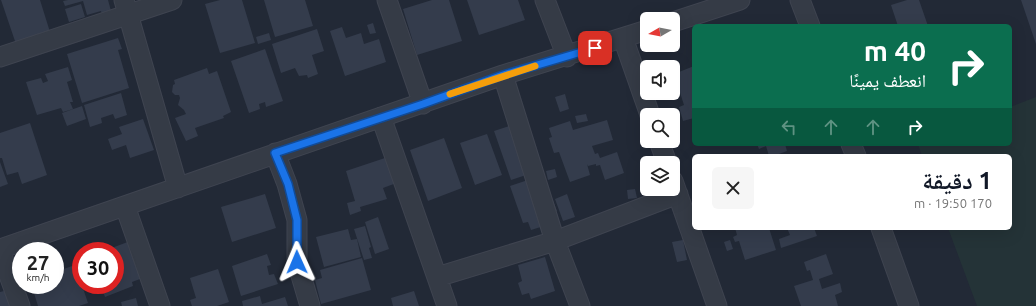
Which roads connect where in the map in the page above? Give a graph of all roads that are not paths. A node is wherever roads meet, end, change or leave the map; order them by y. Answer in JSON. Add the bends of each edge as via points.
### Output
{"nodes":[{"id":1,"x":172,"y":0,"type":"edge"},
{"id":2,"x":387,"y":0,"type":"edge"},
{"id":3,"x":545,"y":0,"type":"edge"},
{"id":4,"x":740,"y":0,"type":"edge"},
{"id":5,"x":800,"y":0,"type":"edge"},
{"id":6,"x":127,"y":7,"type":"edge"},
{"id":7,"x":680,"y":20,"type":"edge"},
{"id":8,"x":809,"y":24,"type":"edge"},
{"id":9,"x":640,"y":32,"type":"edge"},
{"id":10,"x":623,"y":38,"type":"junction"},
{"id":11,"x":0,"y":56,"type":"edge"},
{"id":12,"x":567,"y":57,"type":"junction"},
{"id":13,"x":503,"y":75,"type":"junction"},
{"id":14,"x":423,"y":104,"type":"junction"},
{"id":15,"x":648,"y":108,"type":"edge"},
{"id":16,"x":381,"y":117,"type":"junction"},
{"id":17,"x":275,"y":153,"type":"junction"},
{"id":18,"x":178,"y":188,"type":"junction"},
{"id":19,"x":657,"y":196,"type":"edge"},
{"id":20,"x":678,"y":196,"type":"edge"},
{"id":21,"x":125,"y":206,"type":"junction"},
{"id":22,"x":882,"y":230,"type":"edge"},
{"id":23,"x":555,"y":241,"type":"junction"},
{"id":24,"x":0,"y":250,"type":"edge"},
{"id":25,"x":437,"y":277,"type":"junction"},
{"id":26,"x":20,"y":306,"type":"edge"},
{"id":27,"x":160,"y":306,"type":"edge"},
{"id":28,"x":310,"y":306,"type":"edge"},
{"id":29,"x":447,"y":306,"type":"edge"},
{"id":30,"x":580,"y":306,"type":"edge"},
{"id":31,"x":717,"y":306,"type":"edge"},
{"id":32,"x":909,"y":306,"type":"edge"}],
"edges":[{"from":1,"to":6,"type":"street"},
{"from":2,"to":14,"type":"street"},
{"from":3,"to":12,"type":"street"},
{"from":4,"to":7,"type":"street"},
{"from":5,"to":8,"type":"street"},
{"from":6,"to":11,"type":"street"},
{"from":6,"to":18,"type":"street"},
{"from":9,"to":10,"type":"street"},
{"from":10,"to":12,"type":"street"},
{"from":10,"to":15,"type":"street"},
{"from":12,"to":13,"type":"street"},
{"from":13,"to":14,"type":"street"},
{"from":13,"to":23,"type":"street"},
{"from":14,"to":16,"type":"street"},
{"from":16,"to":17,"type":"street"},
{"from":16,"to":25,"type":"street"},
{"from":17,"to":18,"type":"street"},
{"from":17,"to":28,"type":"street","via":[[288,184],[297,220],[297,262]]},
{"from":18,"to":21,"type":"street"},
{"from":19,"to":23,"type":"street"},
{"from":20,"to":31,"type":"street"},
{"from":21,"to":24,"type":"street"},
{"from":21,"to":27,"type":"street"},
{"from":22,"to":32,"type":"street"},
{"from":23,"to":25,"type":"street"},
{"from":23,"to":30,"type":"street"},
{"from":24,"to":26,"type":"street"},
{"from":25,"to":29,"type":"street"}]}
